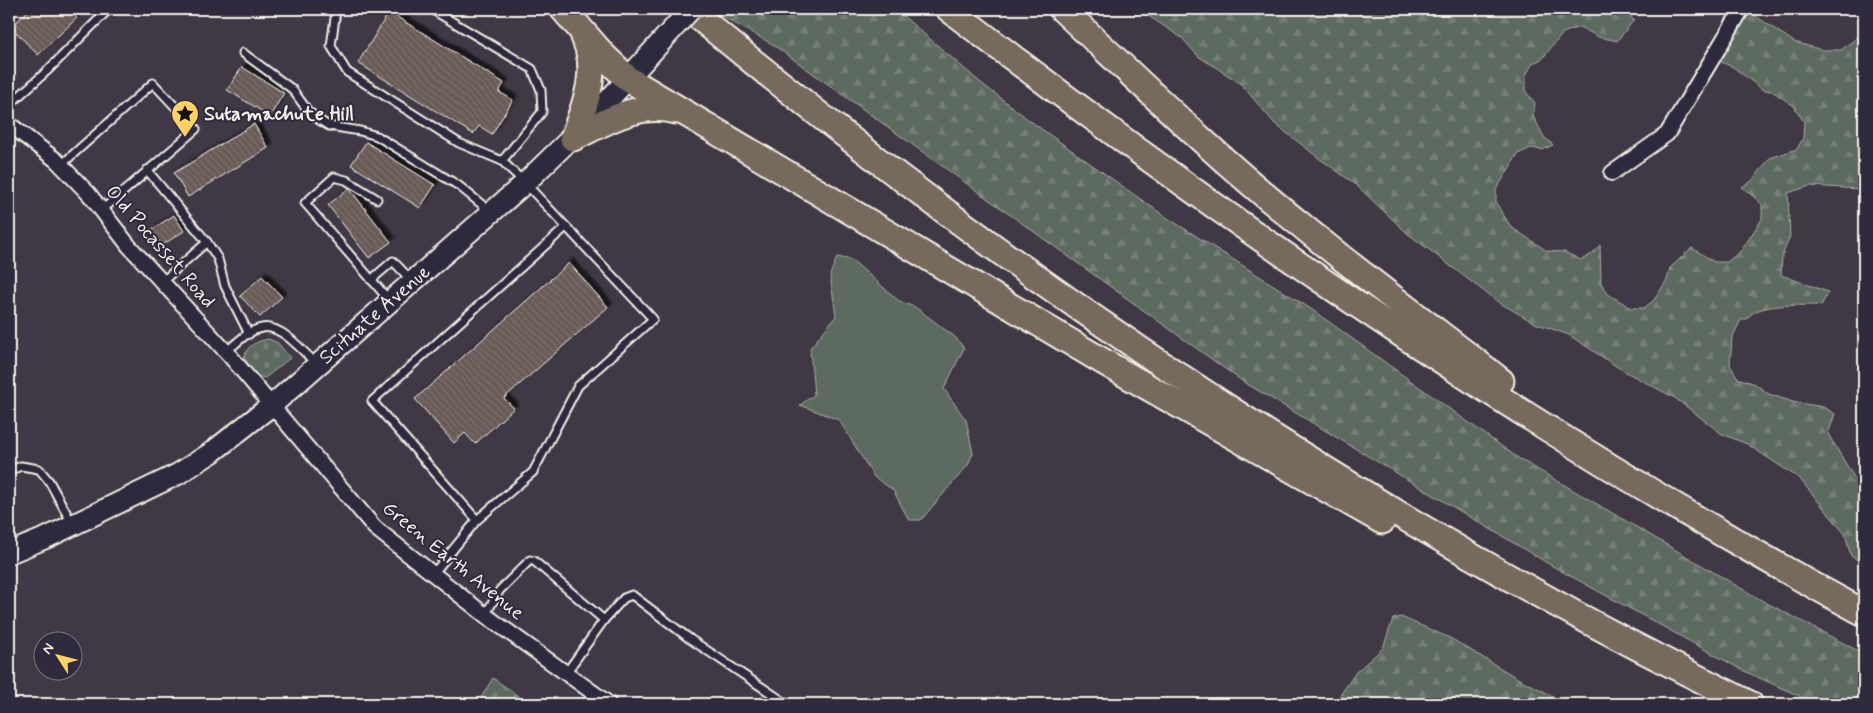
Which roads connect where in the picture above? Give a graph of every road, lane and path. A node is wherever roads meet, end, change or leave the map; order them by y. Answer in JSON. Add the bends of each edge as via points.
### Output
{"nodes":[{"id":1,"x":110,"y":9,"type":"edge"},
{"id":2,"x":339,"y":9,"type":"edge"},
{"id":3,"x":431,"y":9,"type":"edge"},
{"id":4,"x":690,"y":9,"type":"edge"},
{"id":5,"x":949,"y":9,"type":"edge"},
{"id":6,"x":1062,"y":9,"type":"edge"},
{"id":7,"x":1742,"y":9,"type":"edge"},
{"id":8,"x":567,"y":14,"type":"edge"},
{"id":9,"x":243,"y":53,"type":"dead end"},
{"id":10,"x":628,"y":79,"type":"junction"},
{"id":11,"x":9,"y":106,"type":"edge"},
{"id":12,"x":692,"y":118,"type":"junction"},
{"id":13,"x":9,"y":124,"type":"edge"},
{"id":14,"x":572,"y":138,"type":"junction"},
{"id":15,"x":502,"y":161,"type":"junction"},
{"id":16,"x":61,"y":165,"type":"junction"},
{"id":17,"x":147,"y":170,"type":"junction"},
{"id":18,"x":1612,"y":173,"type":"dead end"},
{"id":19,"x":525,"y":183,"type":"junction"},
{"id":20,"x":377,"y":199,"type":"dead end"},
{"id":21,"x":102,"y":211,"type":"junction"},
{"id":22,"x":493,"y":213,"type":"junction"},
{"id":23,"x":566,"y":227,"type":"junction"},
{"id":24,"x":206,"y":242,"type":"junction"},
{"id":25,"x":372,"y":280,"type":"junction"},
{"id":26,"x":163,"y":281,"type":"junction"},
{"id":27,"x":413,"y":282,"type":"junction"},
{"id":28,"x":391,"y":302,"type":"junction"},
{"id":29,"x":248,"y":334,"type":"junction"},
{"id":30,"x":226,"y":352,"type":"junction"},
{"id":31,"x":318,"y":366,"type":"junction"},
{"id":32,"x":272,"y":405,"type":"junction"},
{"id":33,"x":1571,"y":442,"type":"junction"},
{"id":34,"x":9,"y":471,"type":"edge"},
{"id":35,"x":477,"y":520,"type":"junction"},
{"id":36,"x":74,"y":525,"type":"junction"},
{"id":37,"x":9,"y":553,"type":"edge"},
{"id":38,"x":432,"y":574,"type":"junction"},
{"id":39,"x":1549,"y":598,"type":"junction"},
{"id":40,"x":1864,"y":612,"type":"edge"},
{"id":41,"x":485,"y":615,"type":"junction"},
{"id":42,"x":604,"y":620,"type":"junction"},
{"id":43,"x":566,"y":673,"type":"junction"},
{"id":44,"x":609,"y":704,"type":"edge"},
{"id":45,"x":787,"y":704,"type":"edge"},
{"id":46,"x":1750,"y":704,"type":"edge"}],
"edges":[{"from":1,"to":11,"type":"lane"},
{"from":2,"to":15,"type":"lane","via":[[336,11],[331,46],[346,72],[459,143]]},
{"from":3,"to":15,"type":"lane","via":[[532,69],[541,90],[542,112]]},
{"from":4,"to":10,"type":"main road","name":"Scituate Avenue","bridge":true},
{"from":4,"to":39,"type":"highway","via":[[878,160],[1139,348],[1348,482]]},
{"from":5,"to":33,"type":"highway","via":[[1108,130],[1291,259],[1433,355]]},
{"from":6,"to":33,"type":"highway","via":[[1259,190],[1328,248],[1505,385]]},
{"from":7,"to":18,"type":"street","via":[[1668,134]]},
{"from":8,"to":10,"type":"highway"},
{"from":8,"to":14,"type":"highway","via":[[587,45],[592,69],[590,89]]},
{"from":9,"to":22,"type":"lane","via":[[292,89],[319,120],[329,126],[377,136],[459,186]]},
{"from":10,"to":12,"type":"highway"},
{"from":10,"to":14,"type":"main road","name":"Scituate Avenue"},
{"from":12,"to":14,"type":"highway","via":[[666,109],[640,109]]},
{"from":12,"to":39,"type":"highway","via":[[1343,500],[1464,565]]},
{"from":13,"to":16,"type":"street","name":"Old Pocasset Road"},
{"from":14,"to":19,"type":"main road","name":"Scituate Avenue"},
{"from":15,"to":19,"type":"lane"},
{"from":16,"to":17,"type":"lane","via":[[153,83],[196,129]]},
{"from":16,"to":21,"type":"street","name":"Old Pocasset Road"},
{"from":17,"to":21,"type":"lane"},
{"from":17,"to":24,"type":"lane"},
{"from":19,"to":22,"type":"main road","name":"Scituate Avenue"},
{"from":19,"to":23,"type":"lane"},
{"from":20,"to":25,"type":"lane","via":[[334,176],[306,203]]},
{"from":21,"to":26,"type":"street","name":"Old Pocasset Road","via":[[129,246]]},
{"from":22,"to":27,"type":"main road","name":"Scituate Avenue"},
{"from":23,"to":35,"type":"lane","via":[[653,319],[578,386],[533,472]]},
{"from":23,"to":35,"type":"lane","via":[[372,401]]},
{"from":24,"to":26,"type":"lane"},
{"from":24,"to":29,"type":"lane","via":[[218,259],[225,286]]},
{"from":25,"to":27,"type":"lane","via":[[393,261]]},
{"from":25,"to":28,"type":"lane"},
{"from":26,"to":30,"type":"street","name":"Old Pocasset Road"},
{"from":27,"to":28,"type":"main road","name":"Scituate Avenue"},
{"from":28,"to":31,"type":"main road","name":"Scituate Avenue"},
{"from":29,"to":30,"type":"lane"},
{"from":29,"to":31,"type":"lane","via":[[269,327],[293,340]]},
{"from":30,"to":32,"type":"street","name":"Old Pocasset Road"},
{"from":31,"to":32,"type":"main road","name":"Scituate Avenue"},
{"from":32,"to":36,"type":"main road","name":"Scituate Avenue","via":[[211,453],[178,474]]},
{"from":32,"to":38,"type":"street","name":"Green Earth Avenue","via":[[375,528]]},
{"from":33,"to":40,"type":"highway","via":[[1709,525]]},
{"from":34,"to":36,"type":"lane","via":[[21,466],[38,469],[49,481]]},
{"from":35,"to":38,"type":"lane"},
{"from":36,"to":37,"type":"main road","name":"Scituate Avenue"},
{"from":38,"to":41,"type":"street","name":"Green Earth Avenue"},
{"from":39,"to":46,"type":"highway"},
{"from":41,"to":42,"type":"lane","via":[[500,590],[530,560]]},
{"from":41,"to":43,"type":"street","name":"Green Earth Avenue"},
{"from":42,"to":43,"type":"lane"},
{"from":42,"to":45,"type":"lane","via":[[624,598],[632,595],[690,639]]},
{"from":43,"to":44,"type":"street","name":"Green Earth Avenue"}]}
